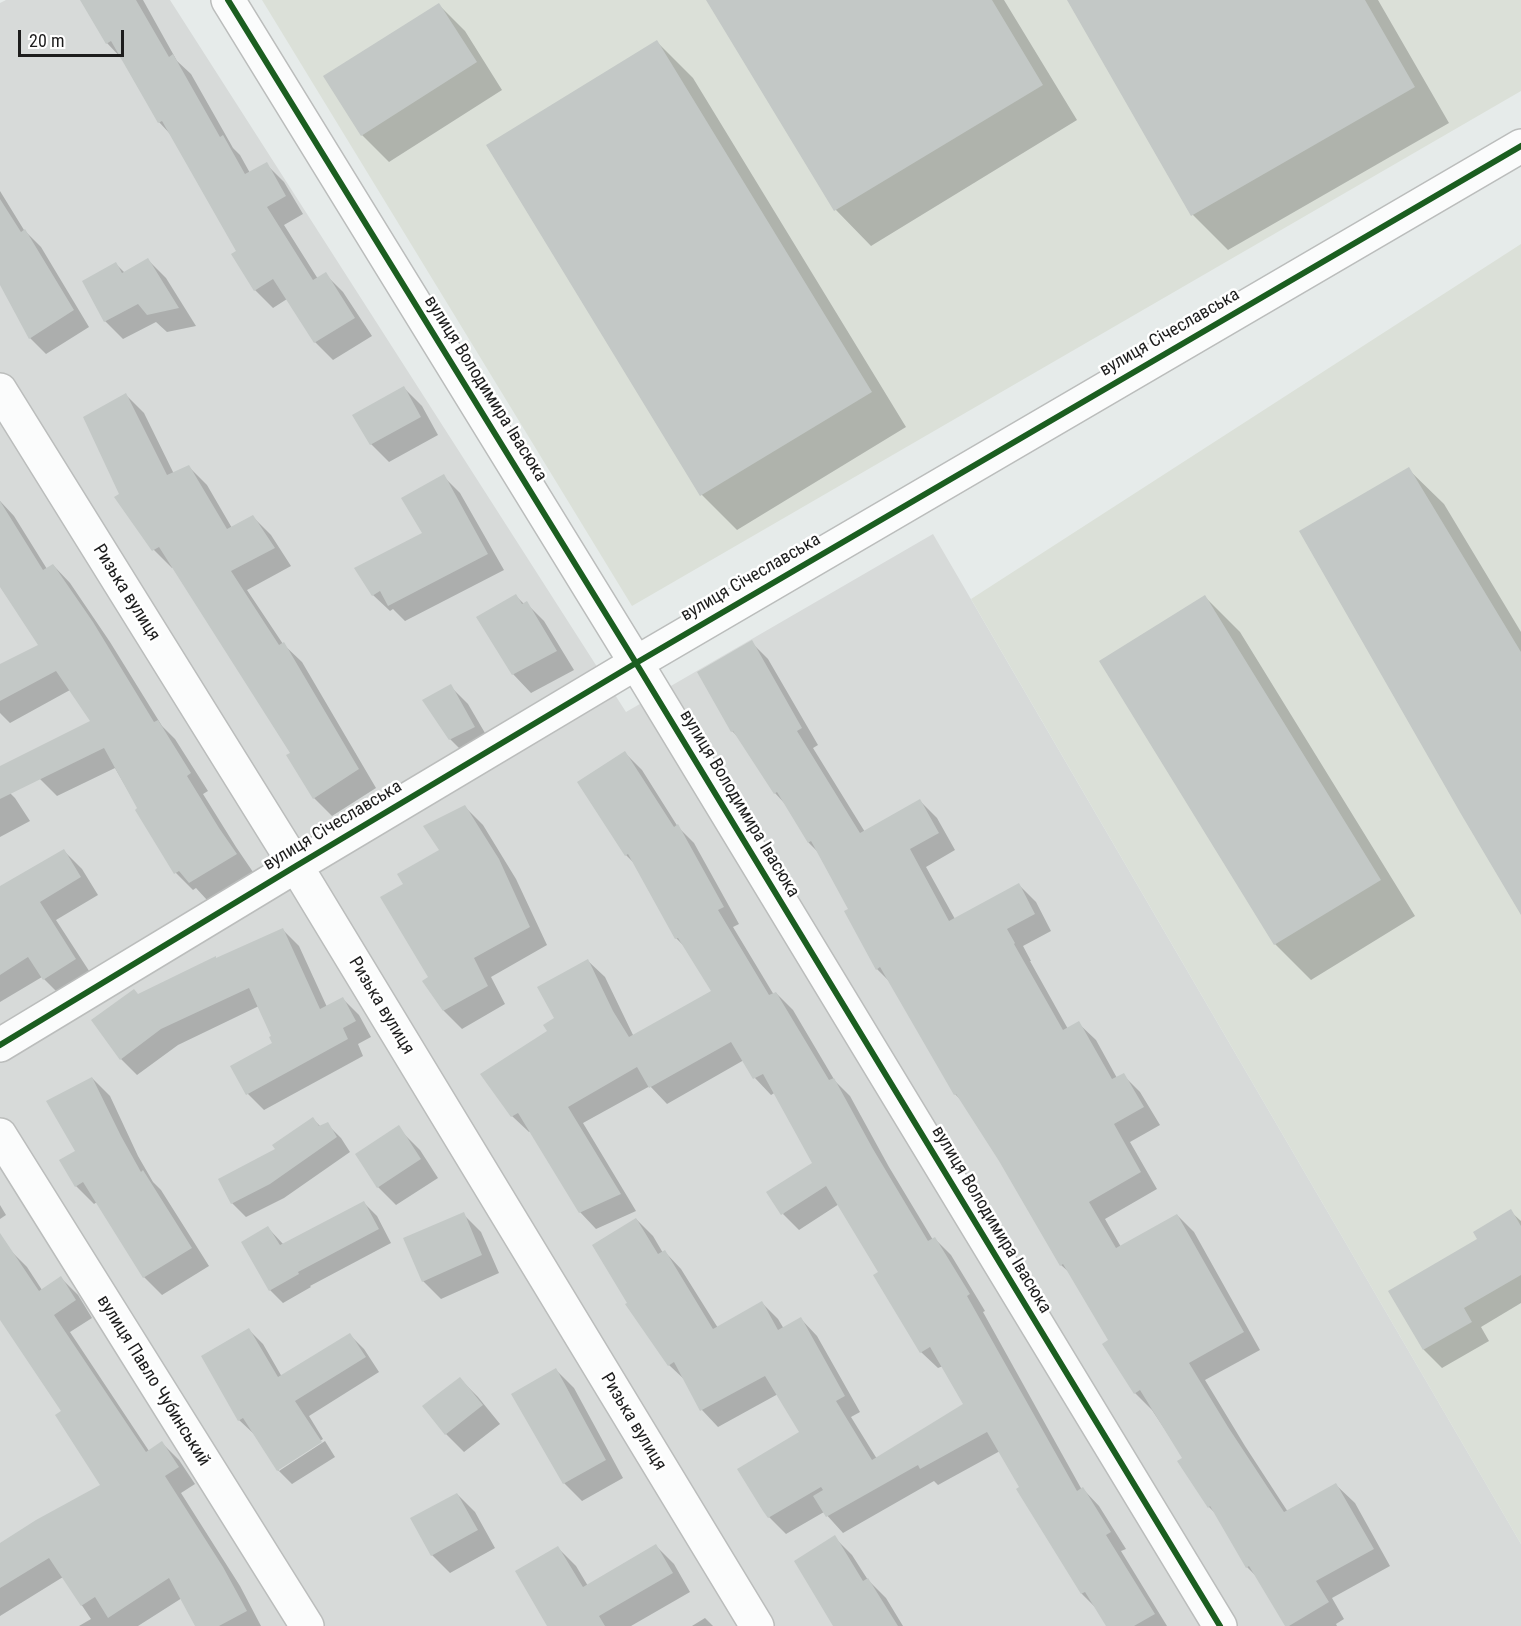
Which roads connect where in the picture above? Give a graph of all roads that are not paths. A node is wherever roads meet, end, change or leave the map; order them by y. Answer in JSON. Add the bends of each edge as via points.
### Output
{"nodes":[{"id":1,"x":228,"y":0,"type":"edge"},
{"id":2,"x":1521,"y":146,"type":"edge"},
{"id":3,"x":0,"y":390,"type":"edge"},
{"id":4,"x":636,"y":663,"type":"junction"},
{"id":5,"x":296,"y":866,"type":"junction"},
{"id":6,"x":0,"y":1045,"type":"edge"},
{"id":7,"x":0,"y":1136,"type":"edge"},
{"id":8,"x":307,"y":1626,"type":"edge"},
{"id":9,"x":758,"y":1626,"type":"edge"},
{"id":10,"x":1220,"y":1626,"type":"edge"}],
"edges":[{"from":1,"to":4,"type":"street","name":"вулиця Володимира Івасюка"},
{"from":2,"to":4,"type":"street","name":"вулиця Січеславська"},
{"from":3,"to":5,"type":"street","name":"Ризька вулиця"},
{"from":4,"to":5,"type":"street","name":"вулиця Січеславська"},
{"from":4,"to":10,"type":"street","name":"вулиця Володимира Івасюка"},
{"from":5,"to":6,"type":"street","name":"вулиця Січеславська"},
{"from":5,"to":9,"type":"street","name":"Ризька вулиця"},
{"from":7,"to":8,"type":"street","name":"вулиця Павло Чубинський"}]}
